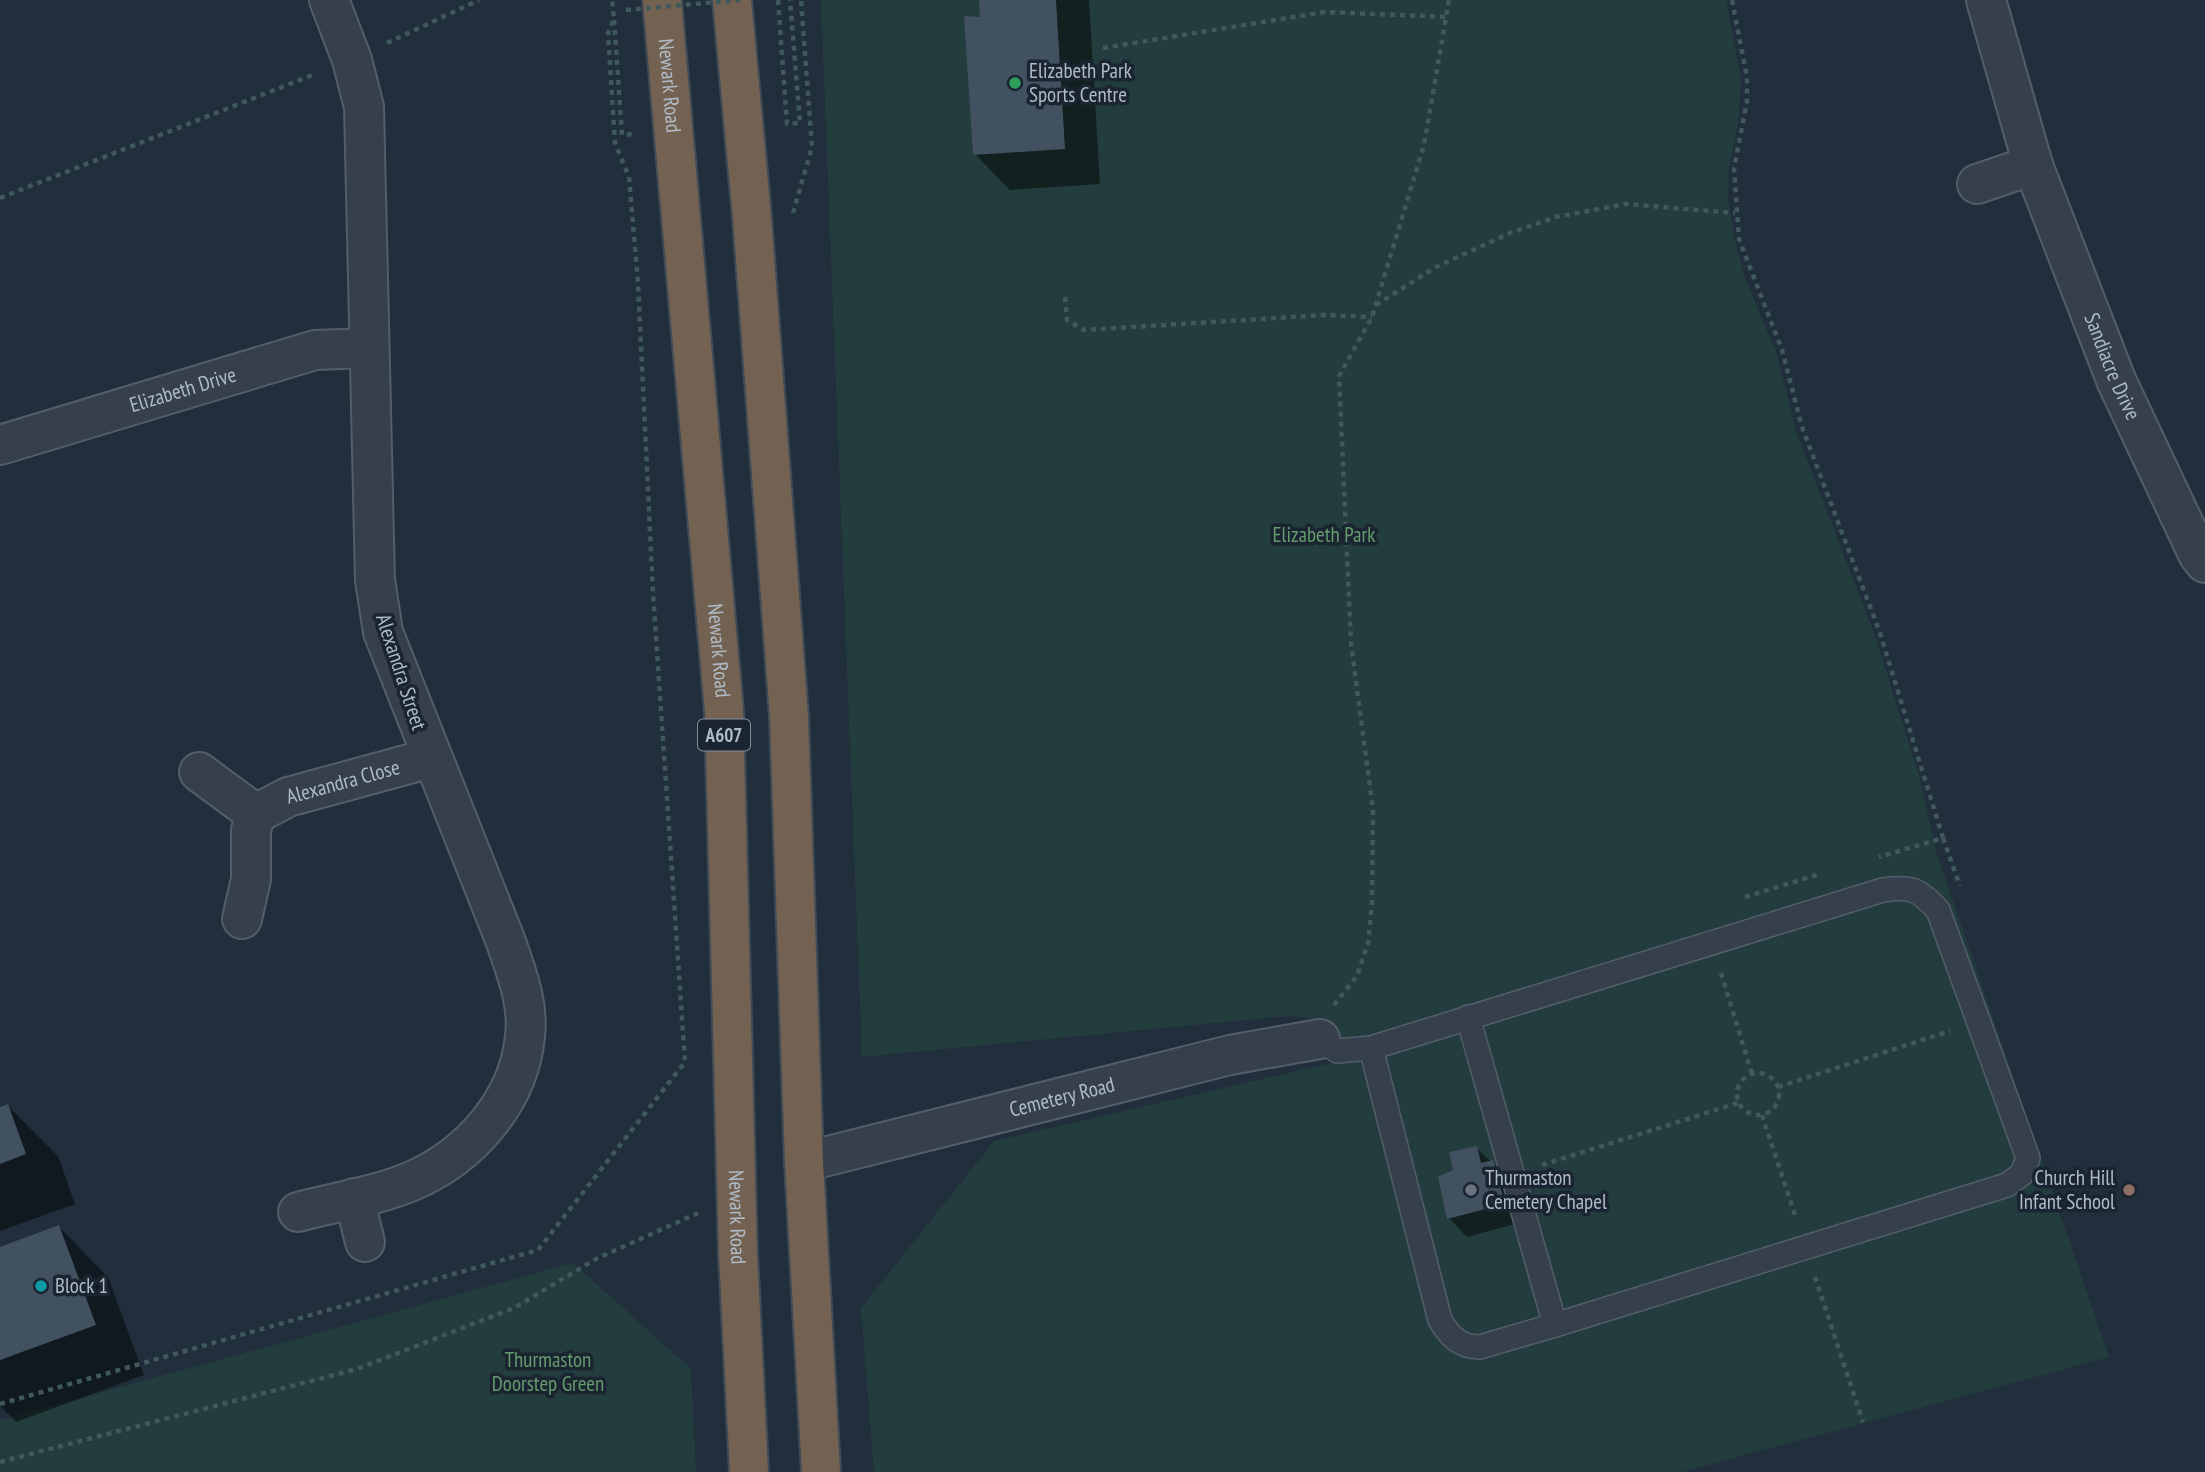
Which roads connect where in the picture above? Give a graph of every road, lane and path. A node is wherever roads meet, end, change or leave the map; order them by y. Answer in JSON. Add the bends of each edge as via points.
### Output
{"nodes":[{"id":1,"x":329,"y":0,"type":"edge"},
{"id":2,"x":480,"y":0,"type":"edge"},
{"id":3,"x":612,"y":0,"type":"edge"},
{"id":4,"x":662,"y":0,"type":"edge"},
{"id":5,"x":732,"y":0,"type":"edge"},
{"id":6,"x":740,"y":0,"type":"edge"},
{"id":7,"x":778,"y":0,"type":"edge"},
{"id":8,"x":790,"y":0,"type":"edge"},
{"id":9,"x":1449,"y":0,"type":"edge"},
{"id":10,"x":1732,"y":0,"type":"edge"},
{"id":11,"x":1986,"y":0,"type":"edge"},
{"id":12,"x":1448,"y":17,"type":"junction"},
{"id":13,"x":614,"y":19,"type":"junction"},
{"id":14,"x":627,"y":23,"type":"dead end"},
{"id":15,"x":1103,"y":48,"type":"dead end"},
{"id":16,"x":352,"y":60,"type":"junction"},
{"id":17,"x":634,"y":120,"type":"dead end"},
{"id":18,"x":2033,"y":165,"type":"junction"},
{"id":19,"x":1977,"y":184,"type":"dead end"},
{"id":20,"x":0,"y":198,"type":"edge"},
{"id":21,"x":1735,"y":213,"type":"junction"},
{"id":22,"x":1065,"y":297,"type":"dead end"},
{"id":23,"x":1376,"y":306,"type":"junction"},
{"id":24,"x":1372,"y":317,"type":"junction"},
{"id":25,"x":369,"y":348,"type":"junction"},
{"id":26,"x":0,"y":444,"type":"edge"},
{"id":27,"x":2205,"y":563,"type":"edge"},
{"id":28,"x":431,"y":758,"type":"junction"},
{"id":29,"x":199,"y":772,"type":"dead end"},
{"id":30,"x":256,"y":814,"type":"junction"},
{"id":31,"x":1877,"y":857,"type":"dead end"},
{"id":32,"x":1823,"y":873,"type":"dead end"},
{"id":33,"x":1744,"y":897,"type":"dead end"},
{"id":34,"x":242,"y":919,"type":"dead end"},
{"id":35,"x":1712,"y":942,"type":"junction"},
{"id":36,"x":1468,"y":1017,"type":"junction"},
{"id":37,"x":1981,"y":1021,"type":"junction"},
{"id":38,"x":1312,"y":1041,"type":"junction"},
{"id":39,"x":1371,"y":1048,"type":"junction"},
{"id":40,"x":1752,"y":1074,"type":"junction"},
{"id":41,"x":1777,"y":1087,"type":"junction"},
{"id":42,"x":1738,"y":1103,"type":"junction"},
{"id":43,"x":804,"y":1162,"type":"junction"},
{"id":44,"x":1511,"y":1175,"type":"junction"},
{"id":45,"x":736,"y":1194,"type":"junction"},
{"id":46,"x":354,"y":1198,"type":"junction"},
{"id":47,"x":298,"y":1212,"type":"dead end"},
{"id":48,"x":365,"y":1242,"type":"dead end"},
{"id":49,"x":1555,"y":1325,"type":"junction"},
{"id":50,"x":0,"y":1404,"type":"edge"},
{"id":51,"x":0,"y":1462,"type":"edge"},
{"id":52,"x":750,"y":1472,"type":"edge"},
{"id":53,"x":821,"y":1472,"type":"edge"}],
"edges":[{"from":1,"to":16,"type":"street","name":"Alexandra Street"},
{"from":2,"to":16,"type":"path"},
{"from":3,"to":13,"type":"path"},
{"from":4,"to":45,"type":"highway","name":"Newark Road","number":"A607","via":[[724,711]]},
{"from":5,"to":43,"type":"highway","via":[[789,717]]},
{"from":6,"to":14,"type":"path","bridge":true,"via":[[626,9]]},
{"from":7,"to":8,"type":"path","via":[[787,124],[800,122]]},
{"from":9,"to":12,"type":"path"},
{"from":10,"to":21,"type":"path","via":[[1747,101],[1734,169]]},
{"from":11,"to":18,"type":"street","name":"Sandiacre Drive"},
{"from":12,"to":15,"type":"path","via":[[1325,12]]},
{"from":12,"to":23,"type":"path","via":[[1424,145]]},
{"from":13,"to":17,"type":"path","via":[[622,135],[635,134]]},
{"from":13,"to":50,"type":"path","via":[[608,33],[615,143],[629,177],[638,283],[653,593],[685,1062],[538,1250]]},
{"from":16,"to":20,"type":"path"},
{"from":16,"to":25,"type":"street","name":"Alexandra Street","via":[[364,107]]},
{"from":18,"to":19,"type":"street"},
{"from":18,"to":27,"type":"street","name":"Sandiacre Drive","via":[[2116,380]]},
{"from":21,"to":23,"type":"path","via":[[1626,204],[1556,218],[1510,233],[1434,268]]},
{"from":21,"to":31,"type":"path","via":[[1739,239],[1782,350],[1802,427],[1880,633],[1943,838]]},
{"from":22,"to":24,"type":"path","via":[[1067,320],[1084,330],[1325,315]]},
{"from":23,"to":24,"type":"path"},
{"from":24,"to":38,"type":"path","via":[[1339,376],[1351,644],[1373,810],[1372,904],[1368,943],[1357,976]]},
{"from":25,"to":26,"type":"street","name":"Elizabeth Drive","via":[[315,350]]},
{"from":25,"to":28,"type":"street","name":"Alexandra Street","via":[[375,580],[383,632]]},
{"from":28,"to":30,"type":"street","name":"Alexandra Close","via":[[288,797]]},
{"from":28,"to":46,"type":"street","name":"Alexandra Street","via":[[506,942],[523,995],[526,1036],[513,1084],[491,1124],[446,1163]]},
{"from":29,"to":30,"type":"street"},
{"from":30,"to":34,"type":"street","via":[[251,830],[251,879]]},
{"from":32,"to":33,"type":"path"},
{"from":35,"to":36,"type":"lane"},
{"from":35,"to":37,"type":"lane","via":[[1883,890],[1907,887],[1924,895],[1938,911]]},
{"from":35,"to":40,"type":"path"},
{"from":36,"to":39,"type":"lane"},
{"from":36,"to":44,"type":"lane"},
{"from":37,"to":41,"type":"path"},
{"from":37,"to":49,"type":"lane","via":[[2028,1158],[2022,1174],[2007,1185]]},
{"from":38,"to":39,"type":"lane","via":[[1337,1051]]},
{"from":38,"to":43,"type":"street","name":"Cemetery Road","via":[[1230,1055]]},
{"from":39,"to":49,"type":"lane","via":[[1440,1320],[1450,1336],[1468,1347],[1480,1347]]},
{"from":40,"to":41,"type":"path","via":[[1767,1075]]},
{"from":40,"to":42,"type":"path","via":[[1741,1082]]},
{"from":41,"to":42,"type":"path","via":[[1777,1101],[1769,1113],[1754,1115]]},
{"from":42,"to":44,"type":"path"},
{"from":43,"to":53,"type":"highway"},
{"from":44,"to":49,"type":"lane"},
{"from":45,"to":51,"type":"path","via":[[596,1259],[514,1308],[357,1369]]},
{"from":45,"to":52,"type":"highway","name":"Newark Road","number":"A607"},
{"from":46,"to":47,"type":"street","name":"Alexandra Street"},
{"from":46,"to":48,"type":"street"}]}
